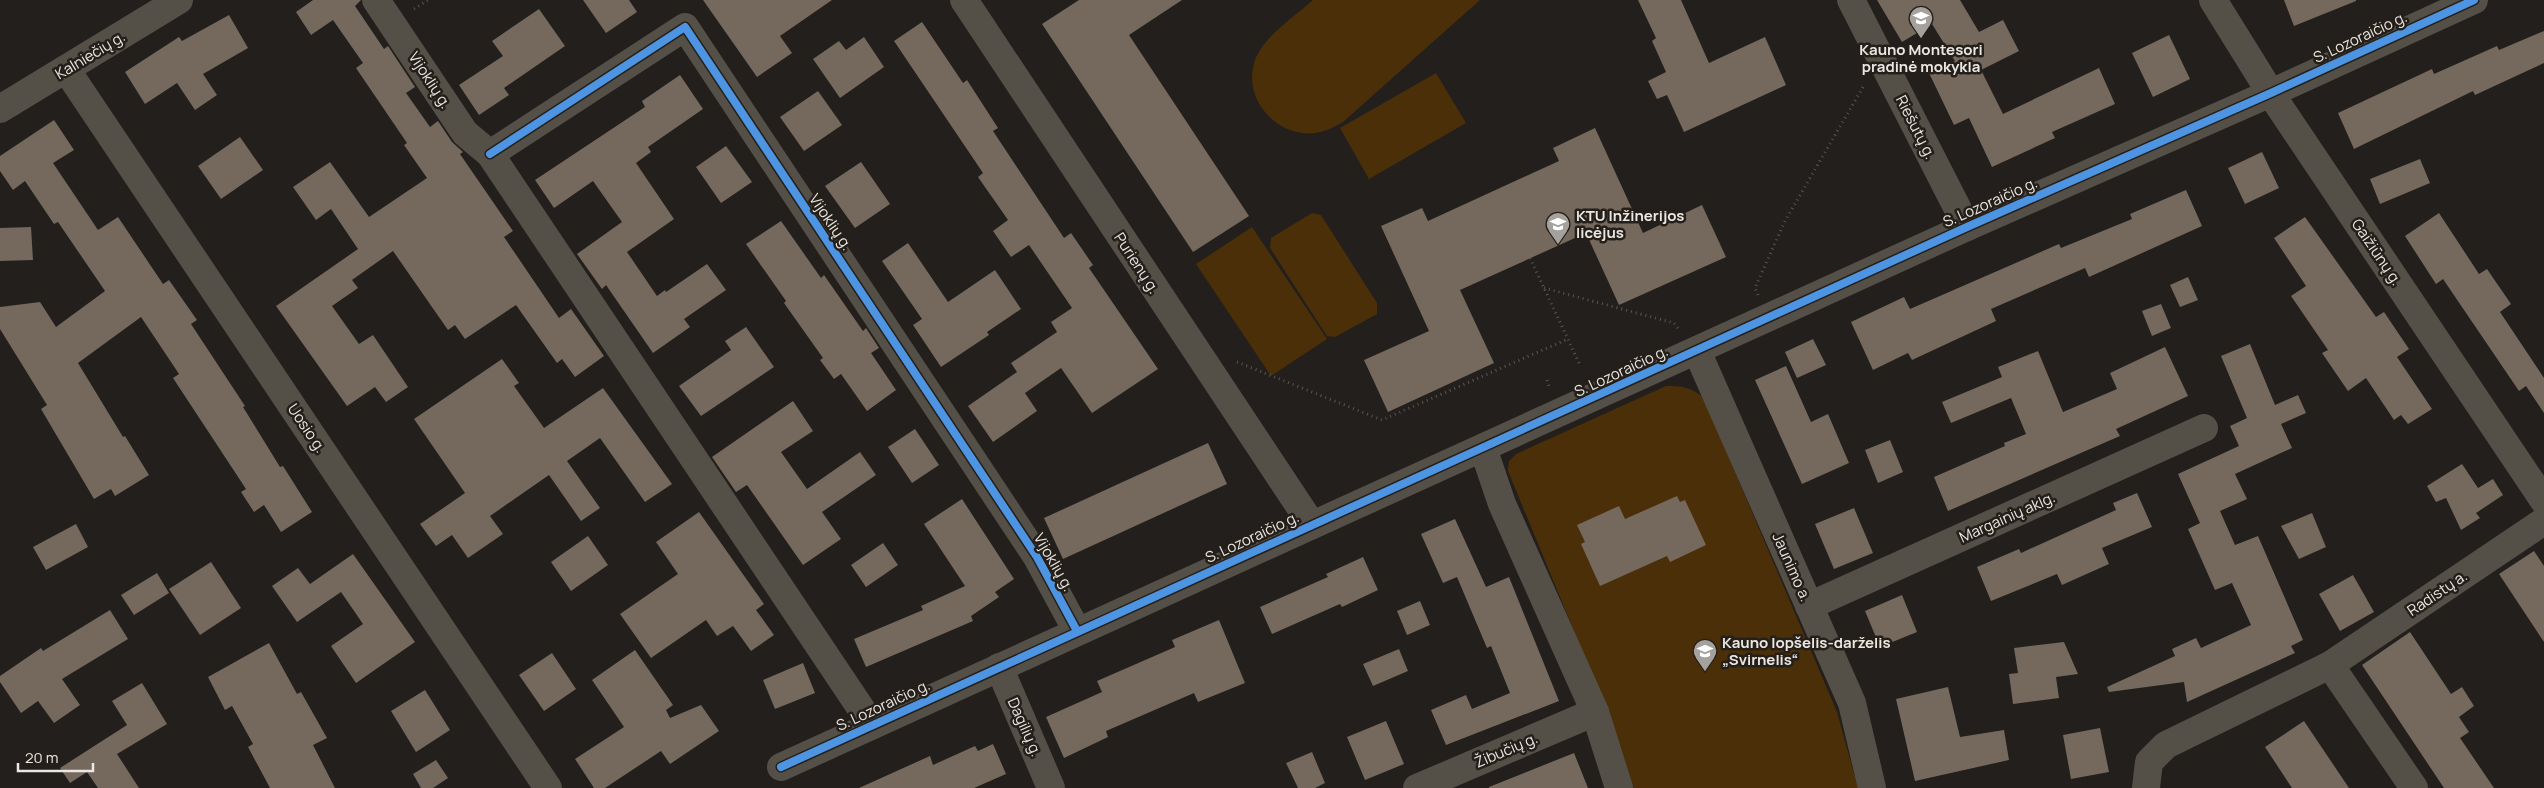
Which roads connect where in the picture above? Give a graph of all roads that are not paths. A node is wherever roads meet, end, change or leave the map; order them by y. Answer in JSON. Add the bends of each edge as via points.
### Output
{"nodes":[{"id":1,"x":179,"y":0,"type":"edge"},
{"id":2,"x":376,"y":0,"type":"edge"},
{"id":3,"x":964,"y":0,"type":"edge"},
{"id":4,"x":1851,"y":0,"type":"edge"},
{"id":5,"x":2213,"y":0,"type":"edge"},
{"id":6,"x":2474,"y":0,"type":"edge"},
{"id":7,"x":66,"y":69,"type":"junction"},
{"id":8,"x":2271,"y":93,"type":"junction"},
{"id":9,"x":0,"y":109,"type":"edge"},
{"id":10,"x":490,"y":154,"type":"junction"},
{"id":11,"x":1967,"y":227,"type":"junction"},
{"id":12,"x":1697,"y":351,"type":"junction"},
{"id":13,"x":2204,"y":428,"type":"dead end"},
{"id":14,"x":1483,"y":448,"type":"junction"},
{"id":15,"x":2544,"y":501,"type":"edge"},
{"id":16,"x":2544,"y":521,"type":"edge"},
{"id":17,"x":1312,"y":525,"type":"junction"},
{"id":18,"x":1809,"y":606,"type":"junction"},
{"id":19,"x":1077,"y":631,"type":"junction"},
{"id":20,"x":2330,"y":665,"type":"junction"},
{"id":21,"x":999,"y":667,"type":"junction"},
{"id":22,"x":1595,"y":712,"type":"junction"},
{"id":23,"x":872,"y":725,"type":"junction"},
{"id":24,"x":781,"y":767,"type":"dead end"},
{"id":25,"x":548,"y":788,"type":"edge"},
{"id":26,"x":1051,"y":788,"type":"edge"},
{"id":27,"x":1417,"y":788,"type":"edge"},
{"id":28,"x":1619,"y":788,"type":"edge"},
{"id":29,"x":1872,"y":788,"type":"edge"},
{"id":30,"x":2146,"y":788,"type":"edge"},
{"id":31,"x":2414,"y":788,"type":"edge"}],
"edges":[{"from":1,"to":7,"type":"street","name":"Kalniečių g."},
{"from":2,"to":10,"type":"street","name":"Vijoklių g.","via":[[465,134]]},
{"from":3,"to":17,"type":"street","name":"Purienų g."},
{"from":4,"to":11,"type":"street","name":"Riešutų g."},
{"from":5,"to":8,"type":"street","name":"Gaižiūnų g."},
{"from":6,"to":8,"type":"street","name":"S. Lozoraičio g."},
{"from":7,"to":9,"type":"street","name":"Kalniečių g."},
{"from":7,"to":25,"type":"street","name":"Uosio g."},
{"from":8,"to":11,"type":"street","name":"S. Lozoraičio g."},
{"from":8,"to":15,"type":"street","name":"Gaižiūnų g."},
{"from":10,"to":19,"type":"street","name":"Vijoklių g.","via":[[685,27],[1037,557]]},
{"from":10,"to":23,"type":"street","name":"Vijoklių g."},
{"from":11,"to":12,"type":"street","name":"S. Lozoraičio g."},
{"from":12,"to":14,"type":"street","name":"S. Lozoraičio g."},
{"from":12,"to":18,"type":"street","name":"Jaunimo a."},
{"from":13,"to":18,"type":"street","name":"Margainių aklg."},
{"from":14,"to":17,"type":"street","name":"S. Lozoraičio g."},
{"from":14,"to":22,"type":"street","via":[[1502,504]]},
{"from":16,"to":20,"type":"street","name":"Radistų a."},
{"from":17,"to":19,"type":"street","name":"S. Lozoraičio g."},
{"from":18,"to":29,"type":"street","name":"Jaunimo a.","via":[[1852,703]]},
{"from":19,"to":21,"type":"street","name":"S. Lozoraičio g."},
{"from":20,"to":30,"type":"street","name":"Radistų a.","via":[[2166,745],[2149,762]]},
{"from":20,"to":31,"type":"street"},
{"from":21,"to":23,"type":"street","name":"S. Lozoraičio g."},
{"from":21,"to":26,"type":"street","name":"Dagilių g."},
{"from":22,"to":27,"type":"street","name":"Žibučių g."},
{"from":22,"to":28,"type":"street"},
{"from":23,"to":24,"type":"street","name":"S. Lozoraičio g."}]}
